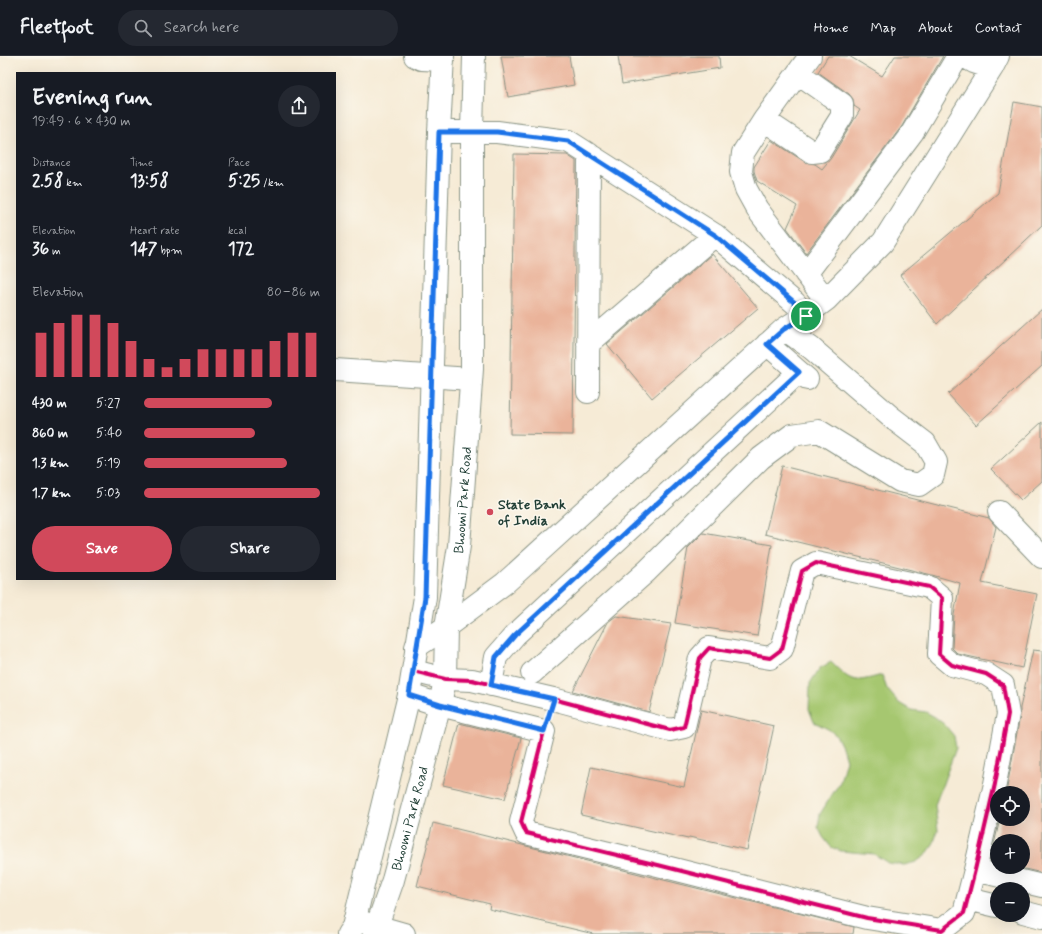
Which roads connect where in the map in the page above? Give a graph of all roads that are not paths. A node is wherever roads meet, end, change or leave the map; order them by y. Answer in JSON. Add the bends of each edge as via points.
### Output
{"nodes":[{"id":1,"x":415,"y":56,"type":"edge"},
{"id":2,"x":474,"y":56,"type":"edge"},
{"id":3,"x":958,"y":56,"type":"edge"},
{"id":4,"x":963,"y":56,"type":"edge"},
{"id":5,"x":443,"y":58,"type":"edge"},
{"id":6,"x":995,"y":62,"type":"edge"},
{"id":7,"x":804,"y":64,"type":"edge"},
{"id":8,"x":764,"y":120,"type":"junction"},
{"id":9,"x":439,"y":132,"type":"junction"},
{"id":10,"x":472,"y":132,"type":"junction"},
{"id":11,"x":589,"y":154,"type":"junction"},
{"id":12,"x":715,"y":235,"type":"junction"},
{"id":13,"x":806,"y":274,"type":"junction"},
{"id":14,"x":826,"y":300,"type":"junction"},
{"id":15,"x":806,"y":316,"type":"junction"},
{"id":16,"x":784,"y":329,"type":"junction"},
{"id":17,"x":588,"y":344,"type":"junction"},
{"id":18,"x":767,"y":344,"type":"junction"},
{"id":19,"x":336,"y":370,"type":"edge"},
{"id":20,"x":431,"y":377,"type":"junction"},
{"id":21,"x":471,"y":379,"type":"junction"},
{"id":22,"x":588,"y":392,"type":"dead end"},
{"id":23,"x":999,"y":512,"type":"dead end"},
{"id":24,"x":1042,"y":557,"type":"edge"},
{"id":25,"x":446,"y":627,"type":"junction"},
{"id":26,"x":416,"y":647,"type":"junction"},
{"id":27,"x":413,"y":671,"type":"junction"},
{"id":28,"x":532,"y":673,"type":"dead end"},
{"id":29,"x":445,"y":679,"type":"junction"},
{"id":30,"x":491,"y":685,"type":"junction"},
{"id":31,"x":409,"y":695,"type":"junction"},
{"id":32,"x":554,"y":699,"type":"junction"},
{"id":33,"x":440,"y":705,"type":"junction"},
{"id":34,"x":544,"y":731,"type":"junction"},
{"id":35,"x":976,"y":870,"type":"junction"},
{"id":36,"x":1042,"y":886,"type":"edge"},
{"id":37,"x":968,"y":899,"type":"junction"},
{"id":38,"x":990,"y":904,"type":"edge"},
{"id":39,"x":1030,"y":914,"type":"edge"},
{"id":40,"x":1042,"y":917,"type":"edge"},
{"id":41,"x":352,"y":927,"type":"edge"},
{"id":42,"x":376,"y":930,"type":"edge"},
{"id":43,"x":404,"y":934,"type":"edge"}],
"edges":[{"from":1,"to":5,"type":"street","via":[[421,59]]},
{"from":2,"to":10,"type":"street","name":"Bhoomi Park Road"},
{"from":3,"to":13,"type":"street","via":[[912,132]]},
{"from":4,"to":6,"type":"street","via":[[974,62]]},
{"from":5,"to":9,"type":"street"},
{"from":6,"to":14,"type":"street","via":[[883,242]]},
{"from":7,"to":8,"type":"street"},
{"from":7,"to":8,"type":"street","via":[[842,104],[842,116],[820,151],[812,152]]},
{"from":8,"to":13,"type":"street","via":[[743,154],[741,172],[746,189],[757,209]]},
{"from":9,"to":10,"type":"street"},
{"from":9,"to":20,"type":"street"},
{"from":10,"to":11,"type":"street","via":[[497,132],[568,141]]},
{"from":10,"to":21,"type":"street","name":"Bhoomi Park Road"},
{"from":11,"to":12,"type":"street"},
{"from":11,"to":17,"type":"street"},
{"from":12,"to":15,"type":"street","via":[[795,303]]},
{"from":12,"to":17,"type":"street"},
{"from":13,"to":14,"type":"street"},
{"from":14,"to":15,"type":"street"},
{"from":15,"to":16,"type":"street"},
{"from":16,"to":18,"type":"street"},
{"from":16,"to":28,"type":"street","via":[[811,348],[925,443],[936,462],[933,474],[919,485],[900,481],[820,431],[792,435],[761,458],[647,571]]},
{"from":17,"to":22,"type":"street"},
{"from":18,"to":25,"type":"street","via":[[505,583]]},
{"from":18,"to":30,"type":"street","via":[[803,376],[515,635],[496,657]]},
{"from":19,"to":20,"type":"street"},
{"from":20,"to":21,"type":"street"},
{"from":20,"to":26,"type":"street","via":[[425,597]]},
{"from":21,"to":25,"type":"street","name":"Bhoomi Park Road","via":[[459,546]]},
{"from":23,"to":24,"type":"street"},
{"from":25,"to":26,"type":"street"},
{"from":25,"to":29,"type":"street","name":"Bhoomi Park Road"},
{"from":26,"to":27,"type":"street"},
{"from":27,"to":29,"type":"street"},
{"from":27,"to":31,"type":"street"},
{"from":29,"to":30,"type":"street","via":[[472,680]]},
{"from":29,"to":33,"type":"street","name":"Bhoomi Park Road"},
{"from":30,"to":32,"type":"street"},
{"from":31,"to":33,"type":"street"},
{"from":31,"to":41,"type":"street"},
{"from":32,"to":34,"type":"street"},
{"from":32,"to":35,"type":"street","via":[[670,730],[684,727],[700,658],[709,648],[770,658],[782,649],[802,572],[816,563],[929,587],[942,598],[939,654],[952,665],[986,674],[1003,685],[1008,714]]},
{"from":33,"to":34,"type":"street"},
{"from":33,"to":42,"type":"street","name":"Bhoomi Park Road","via":[[393,880]]},
{"from":34,"to":37,"type":"street","via":[[521,822],[526,833],[867,918],[942,930],[964,913]]},
{"from":35,"to":36,"type":"street"},
{"from":35,"to":37,"type":"street"},
{"from":37,"to":38,"type":"street"},
{"from":39,"to":40,"type":"street"},
{"from":41,"to":42,"type":"street"},
{"from":42,"to":43,"type":"street"}]}
